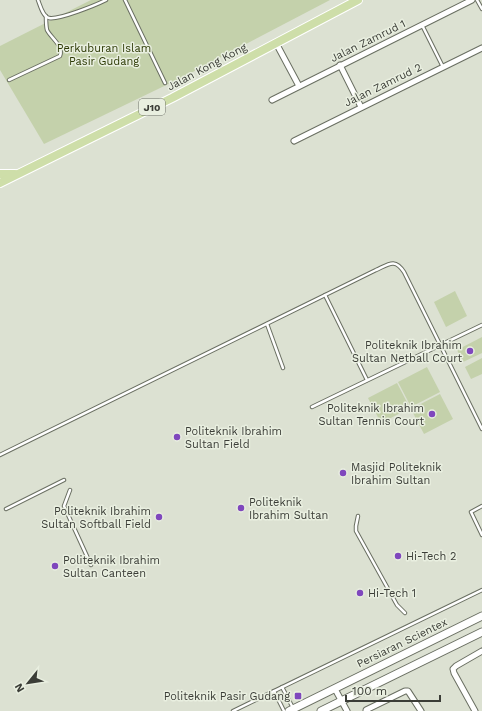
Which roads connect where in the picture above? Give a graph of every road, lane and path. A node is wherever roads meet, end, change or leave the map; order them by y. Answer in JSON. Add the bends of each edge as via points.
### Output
{"nodes":[{"id":1,"x":38,"y":0,"type":"edge"},
{"id":2,"x":106,"y":0,"type":"edge"},
{"id":3,"x":125,"y":0,"type":"edge"},
{"id":4,"x":358,"y":0,"type":"edge"},
{"id":5,"x":472,"y":0,"type":"edge"},
{"id":6,"x":477,"y":0,"type":"edge"},
{"id":7,"x":482,"y":9,"type":"edge"},
{"id":8,"x":46,"y":16,"type":"junction"},
{"id":9,"x":422,"y":25,"type":"junction"},
{"id":10,"x":276,"y":43,"type":"junction"},
{"id":11,"x":482,"y":48,"type":"edge"},
{"id":12,"x":340,"y":65,"type":"junction"},
{"id":13,"x":443,"y":67,"type":"junction"},
{"id":14,"x":9,"y":80,"type":"dead end"},
{"id":15,"x":165,"y":84,"type":"dead end"},
{"id":16,"x":299,"y":86,"type":"junction"},
{"id":17,"x":272,"y":100,"type":"dead end"},
{"id":18,"x":361,"y":107,"type":"junction"},
{"id":19,"x":294,"y":141,"type":"dead end"},
{"id":20,"x":0,"y":174,"type":"edge"},
{"id":21,"x":18,"y":174,"type":"junction"},
{"id":22,"x":0,"y":183,"type":"edge"},
{"id":23,"x":325,"y":295,"type":"junction"},
{"id":24,"x":267,"y":324,"type":"junction"},
{"id":25,"x":482,"y":325,"type":"edge"},
{"id":26,"x":440,"y":345,"type":"junction"},
{"id":27,"x":283,"y":368,"type":"dead end"},
{"id":28,"x":367,"y":380,"type":"junction"},
{"id":29,"x":312,"y":407,"type":"dead end"},
{"id":30,"x":482,"y":429,"type":"edge"},
{"id":31,"x":0,"y":454,"type":"edge"},
{"id":32,"x":64,"y":480,"type":"dead end"},
{"id":33,"x":70,"y":490,"type":"dead end"},
{"id":34,"x":482,"y":506,"type":"edge"},
{"id":35,"x":6,"y":509,"type":"dead end"},
{"id":36,"x":358,"y":516,"type":"dead end"},
{"id":37,"x":482,"y":535,"type":"edge"},
{"id":38,"x":91,"y":565,"type":"dead end"},
{"id":39,"x":482,"y":590,"type":"edge"},
{"id":40,"x":405,"y":613,"type":"dead end"},
{"id":41,"x":482,"y":616,"type":"edge"},
{"id":42,"x":482,"y":632,"type":"edge"},
{"id":43,"x":482,"y":651,"type":"edge"},
{"id":44,"x":282,"y":687,"type":"junction"},
{"id":45,"x":335,"y":689,"type":"junction"},
{"id":46,"x":274,"y":691,"type":"junction"},
{"id":47,"x":341,"y":701,"type":"junction"},
{"id":48,"x":291,"y":710,"type":"edge"},
{"id":49,"x":368,"y":710,"type":"edge"},
{"id":50,"x":233,"y":711,"type":"edge"},
{"id":51,"x":284,"y":711,"type":"edge"},
{"id":52,"x":321,"y":711,"type":"edge"},
{"id":53,"x":347,"y":711,"type":"edge"},
{"id":54,"x":421,"y":711,"type":"edge"},
{"id":55,"x":475,"y":711,"type":"edge"}],
"edges":[{"from":1,"to":8,"type":"lane"},
{"from":2,"to":8,"type":"lane","via":[[61,16]]},
{"from":3,"to":15,"type":"lane"},
{"from":4,"to":10,"type":"main road","name":"Jalan Kong Kong","number":"J10"},
{"from":5,"to":9,"type":"street","name":"Jalan Zamrud 1"},
{"from":6,"to":7,"type":"lane"},
{"from":8,"to":14,"type":"lane","via":[[47,30],[59,46],[60,56]]},
{"from":9,"to":12,"type":"street","name":"Jalan Zamrud 1"},
{"from":9,"to":13,"type":"lane"},
{"from":10,"to":16,"type":"street"},
{"from":10,"to":21,"type":"main road","name":"Jalan Kong Kong","number":"J10"},
{"from":11,"to":13,"type":"street","name":"Jalan Zamrud 2"},
{"from":12,"to":16,"type":"street","name":"Jalan Zamrud 1"},
{"from":12,"to":18,"type":"street"},
{"from":13,"to":18,"type":"street","name":"Jalan Zamrud 2"},
{"from":16,"to":17,"type":"street","name":"Jalan Zamrud 1"},
{"from":18,"to":19,"type":"street","name":"Jalan Zamrud 2"},
{"from":20,"to":21,"type":"main road"},
{"from":21,"to":22,"type":"main road","name":"Jalan Kong Kong","number":"J10"},
{"from":23,"to":24,"type":"lane"},
{"from":23,"to":26,"type":"lane","via":[[392,263],[396,264],[404,272]]},
{"from":23,"to":28,"type":"lane"},
{"from":24,"to":27,"type":"lane"},
{"from":24,"to":31,"type":"lane"},
{"from":25,"to":26,"type":"lane"},
{"from":26,"to":28,"type":"lane"},
{"from":26,"to":30,"type":"lane"},
{"from":28,"to":29,"type":"lane"},
{"from":32,"to":35,"type":"lane"},
{"from":33,"to":38,"type":"lane","via":[[64,506]]},
{"from":34,"to":37,"type":"lane","via":[[471,512]]},
{"from":36,"to":40,"type":"lane","via":[[356,531],[397,605]]},
{"from":39,"to":44,"type":"lane"},
{"from":41,"to":45,"type":"main road","name":"Persiaran Scientex"},
{"from":42,"to":47,"type":"main road"},
{"from":43,"to":55,"type":"street","via":[[453,669]]},
{"from":44,"to":46,"type":"lane"},
{"from":44,"to":48,"type":"lane"},
{"from":45,"to":47,"type":"street"},
{"from":45,"to":48,"type":"main road","name":"Persiaran Scientex"},
{"from":46,"to":50,"type":"lane"},
{"from":46,"to":51,"type":"lane"},
{"from":47,"to":52,"type":"main road"},
{"from":47,"to":53,"type":"street"},
{"from":49,"to":54,"type":"street","via":[[408,691]]}]}
